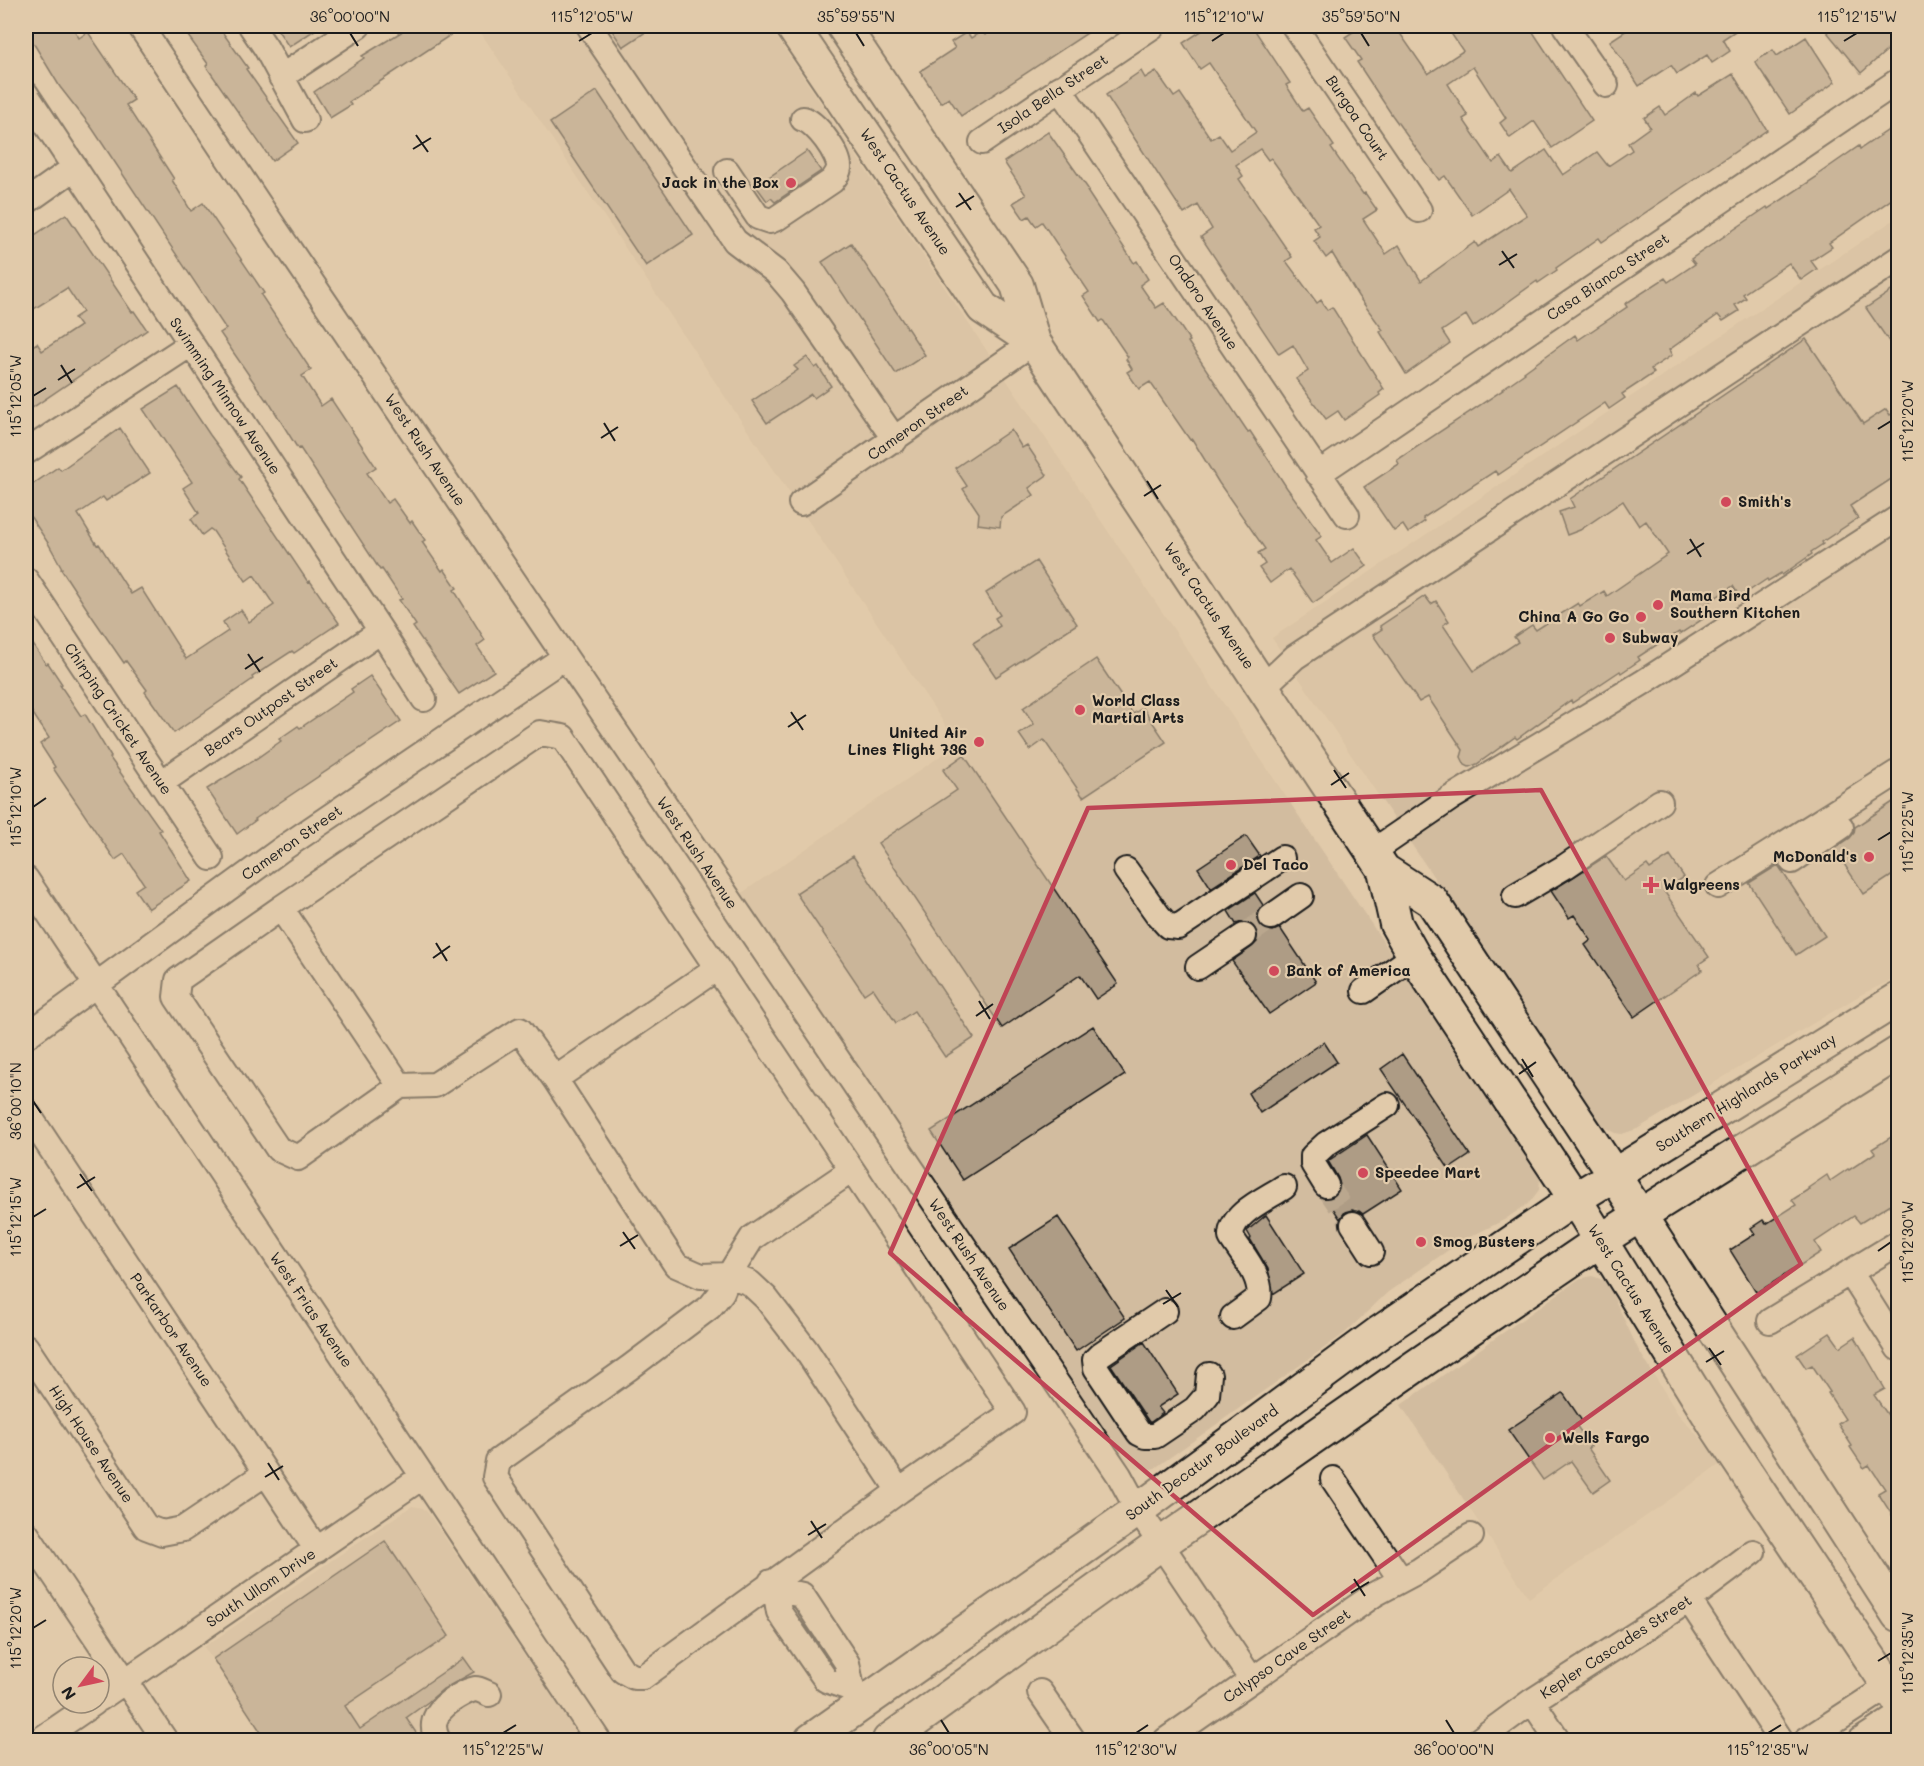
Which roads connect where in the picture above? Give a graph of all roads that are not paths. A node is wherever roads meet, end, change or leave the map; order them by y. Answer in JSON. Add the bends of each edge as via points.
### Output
{"nodes":[{"id":1,"x":140,"y":26,"type":"edge"},
{"id":2,"x":251,"y":26,"type":"edge"},
{"id":3,"x":358,"y":26,"type":"edge"},
{"id":4,"x":589,"y":26,"type":"edge"},
{"id":5,"x":792,"y":26,"type":"edge"},
{"id":6,"x":843,"y":26,"type":"edge"},
{"id":7,"x":1153,"y":26,"type":"edge"},
{"id":8,"x":1294,"y":26,"type":"edge"},
{"id":9,"x":1569,"y":27,"type":"edge"},
{"id":10,"x":281,"y":77,"type":"junction"},
{"id":11,"x":1899,"y":81,"type":"edge"},
{"id":12,"x":1606,"y":85,"type":"dead end"},
{"id":13,"x":1059,"y":88,"type":"junction"},
{"id":14,"x":26,"y":94,"type":"edge"},
{"id":15,"x":803,"y":119,"type":"dead end"},
{"id":16,"x":305,"y":120,"type":"dead end"},
{"id":17,"x":982,"y":142,"type":"dead end"},
{"id":18,"x":74,"y":168,"type":"junction"},
{"id":19,"x":727,"y":171,"type":"dead end"},
{"id":20,"x":26,"y":202,"type":"edge"},
{"id":21,"x":1419,"y":210,"type":"dead end"},
{"id":22,"x":1899,"y":259,"type":"edge"},
{"id":23,"x":1034,"y":342,"type":"junction"},
{"id":24,"x":191,"y":344,"type":"junction"},
{"id":25,"x":895,"y":440,"type":"junction"},
{"id":26,"x":26,"y":452,"type":"edge"},
{"id":27,"x":1318,"y":474,"type":"junction"},
{"id":28,"x":801,"y":504,"type":"dead end"},
{"id":29,"x":1347,"y":515,"type":"dead end"},
{"id":30,"x":1899,"y":518,"type":"edge"},
{"id":31,"x":29,"y":593,"type":"edge"},
{"id":32,"x":381,"y":631,"type":"junction"},
{"id":33,"x":565,"y":657,"type":"junction"},
{"id":34,"x":1263,"y":687,"type":"junction"},
{"id":35,"x":423,"y":699,"type":"dead end"},
{"id":36,"x":1899,"y":772,"type":"edge"},
{"id":37,"x":161,"y":783,"type":"junction"},
{"id":38,"x":1899,"y":791,"type":"edge"},
{"id":39,"x":1660,"y":802,"type":"dead end"},
{"id":40,"x":211,"y":858,"type":"dead end"},
{"id":41,"x":1282,"y":858,"type":"dead end"},
{"id":42,"x":1378,"y":861,"type":"junction"},
{"id":43,"x":1792,"y":861,"type":"dead end"},
{"id":44,"x":1126,"y":870,"type":"dead end"},
{"id":45,"x":26,"y":879,"type":"edge"},
{"id":46,"x":1718,"y":886,"type":"dead end"},
{"id":47,"x":1301,"y":896,"type":"dead end"},
{"id":48,"x":1515,"y":896,"type":"dead end"},
{"id":49,"x":281,"y":908,"type":"junction"},
{"id":50,"x":1271,"y":916,"type":"tunnel mouth"},
{"id":51,"x":1244,"y":936,"type":"tunnel mouth"},
{"id":52,"x":1414,"y":956,"type":"junction"},
{"id":53,"x":1198,"y":967,"type":"dead end"},
{"id":54,"x":717,"y":968,"type":"junction"},
{"id":55,"x":95,"y":984,"type":"junction"},
{"id":56,"x":1364,"y":991,"type":"dead end"},
{"id":57,"x":1899,"y":999,"type":"edge"},
{"id":58,"x":26,"y":1036,"type":"edge"},
{"id":59,"x":1899,"y":1053,"type":"edge"},
{"id":60,"x":555,"y":1079,"type":"junction"},
{"id":61,"x":400,"y":1086,"type":"junction"},
{"id":62,"x":1387,"y":1105,"type":"dead end"},
{"id":63,"x":26,"y":1111,"type":"edge"},
{"id":64,"x":33,"y":1141,"type":"edge"},
{"id":65,"x":852,"y":1170,"type":"junction"},
{"id":66,"x":1326,"y":1185,"type":"tunnel mouth"},
{"id":67,"x":1284,"y":1187,"type":"dead end"},
{"id":68,"x":1595,"y":1187,"type":"junction"},
{"id":69,"x":1353,"y":1224,"type":"tunnel mouth"},
{"id":70,"x":1621,"y":1228,"type":"junction"},
{"id":71,"x":1899,"y":1243,"type":"edge"},
{"id":72,"x":1371,"y":1251,"type":"dead end"},
{"id":73,"x":1850,"y":1272,"type":"junction"},
{"id":74,"x":729,"y":1275,"type":"junction"},
{"id":75,"x":1165,"y":1311,"type":"dead end"},
{"id":76,"x":1233,"y":1317,"type":"dead end"},
{"id":77,"x":1770,"y":1322,"type":"dead end"},
{"id":78,"x":26,"y":1347,"type":"edge"},
{"id":79,"x":1899,"y":1348,"type":"edge"},
{"id":80,"x":1209,"y":1375,"type":"dead end"},
{"id":81,"x":266,"y":1473,"type":"junction"},
{"id":82,"x":422,"y":1477,"type":"junction"},
{"id":83,"x":1333,"y":1479,"type":"dead end"},
{"id":84,"x":899,"y":1491,"type":"junction"},
{"id":85,"x":1138,"y":1510,"type":"junction"},
{"id":86,"x":26,"y":1533,"type":"edge"},
{"id":87,"x":1471,"y":1536,"type":"dead end"},
{"id":88,"x":1162,"y":1543,"type":"junction"},
{"id":89,"x":317,"y":1550,"type":"junction"},
{"id":90,"x":1753,"y":1552,"type":"dead end"},
{"id":91,"x":1401,"y":1580,"type":"junction"},
{"id":92,"x":773,"y":1586,"type":"junction"},
{"id":93,"x":1689,"y":1600,"type":"junction"},
{"id":94,"x":1899,"y":1615,"type":"edge"},
{"id":95,"x":1252,"y":1680,"type":"junction"},
{"id":96,"x":125,"y":1681,"type":"junction"},
{"id":97,"x":1896,"y":1690,"type":"edge"},
{"id":98,"x":111,"y":1691,"type":"edge"},
{"id":99,"x":1040,"y":1692,"type":"dead end"},
{"id":100,"x":489,"y":1694,"type":"dead end"},
{"id":101,"x":858,"y":1697,"type":"junction"},
{"id":102,"x":1532,"y":1701,"type":"junction"},
{"id":103,"x":76,"y":1715,"type":"edge"},
{"id":104,"x":1899,"y":1716,"type":"edge"},
{"id":105,"x":1835,"y":1733,"type":"edge"},
{"id":106,"x":40,"y":1740,"type":"edge"},
{"id":107,"x":165,"y":1740,"type":"edge"},
{"id":108,"x":438,"y":1740,"type":"edge"},
{"id":109,"x":598,"y":1740,"type":"edge"},
{"id":110,"x":811,"y":1740,"type":"edge"},
{"id":111,"x":889,"y":1740,"type":"edge"},
{"id":112,"x":1073,"y":1740,"type":"edge"},
{"id":113,"x":1166,"y":1740,"type":"edge"},
{"id":114,"x":1479,"y":1740,"type":"edge"},
{"id":115,"x":1558,"y":1740,"type":"edge"},
{"id":116,"x":1781,"y":1740,"type":"edge"},
{"id":117,"x":1806,"y":1740,"type":"edge"},
{"id":118,"x":1862,"y":1740,"type":"edge"}],
"edges":[{"from":1,"to":33,"type":"street","name":"West Rush Avenue"},
{"from":2,"to":10,"type":"street"},
{"from":3,"to":10,"type":"street"},
{"from":4,"to":25,"type":"street","via":[[735,241],[776,272],[793,292]]},
{"from":5,"to":23,"type":"main road","name":"West Cactus Avenue","via":[[983,308]]},
{"from":6,"to":23,"type":"main road","name":"West Cactus Avenue","via":[[1017,285]]},
{"from":7,"to":13,"type":"street","name":"Isola Bella Street"},
{"from":8,"to":21,"type":"street","name":"Burgoa Court"},
{"from":9,"to":12,"type":"street"},
{"from":10,"to":16,"type":"street"},
{"from":11,"to":27,"type":"street","name":"Casa Bianca Street"},
{"from":13,"to":17,"type":"street","name":"Isola Bella Street"},
{"from":13,"to":27,"type":"street","name":"Ondoro Avenue"},
{"from":14,"to":18,"type":"street","name":"Swimming Minnow Avenue"},
{"from":15,"to":19,"type":"street","via":[[816,125],[836,155],[838,173],[832,181],[770,221],[758,217]]},
{"from":18,"to":20,"type":"street"},
{"from":18,"to":24,"type":"street","name":"Swimming Minnow Avenue"},
{"from":22,"to":34,"type":"street","via":[[1295,657]]},
{"from":23,"to":25,"type":"street","name":"Cameron Street"},
{"from":23,"to":34,"type":"main road","name":"West Cactus Avenue"},
{"from":24,"to":26,"type":"street"},
{"from":24,"to":32,"type":"street","name":"Swimming Minnow Avenue"},
{"from":25,"to":28,"type":"street","name":"Cameron Street"},
{"from":27,"to":29,"type":"street","name":"Ondoro Avenue"},
{"from":30,"to":42,"type":"street","via":[[1642,684],[1451,798]]},
{"from":31,"to":37,"type":"street","name":"Chirping Cricket Avenue"},
{"from":32,"to":35,"type":"street","name":"Swimming Minnow Avenue"},
{"from":32,"to":37,"type":"street","name":"Bears Outpost Street"},
{"from":33,"to":55,"type":"street","name":"Cameron Street","via":[[282,849]]},
{"from":33,"to":85,"type":"street","name":"West Rush Avenue","via":[[1119,1475]]},
{"from":34,"to":42,"type":"main road","name":"West Cactus Avenue"},
{"from":36,"to":46,"type":"street"},
{"from":37,"to":40,"type":"street","name":"Chirping Cricket Avenue"},
{"from":38,"to":43,"type":"street","via":[[1888,794]]},
{"from":39,"to":48,"type":"street"},
{"from":41,"to":44,"type":"street","via":[[1178,927],[1168,926]]},
{"from":42,"to":52,"type":"main road","name":"West Cactus Avenue","via":[[1395,924]]},
{"from":42,"to":68,"type":"main road","name":"West Cactus Avenue","via":[[1432,901]]},
{"from":45,"to":55,"type":"street","name":"West Frias Avenue"},
{"from":47,"to":50,"type":"street"},
{"from":49,"to":54,"type":"street","via":[[540,733],[563,737]]},
{"from":49,"to":61,"type":"street"},
{"from":49,"to":61,"type":"street","via":[[178,980],[176,997],[278,1149],[298,1158]]},
{"from":51,"to":53,"type":"street"},
{"from":52,"to":56,"type":"street"},
{"from":52,"to":68,"type":"main road","name":"West Cactus Avenue"},
{"from":54,"to":60,"type":"street"},
{"from":54,"to":65,"type":"street"},
{"from":55,"to":58,"type":"street","name":"Cameron Street"},
{"from":55,"to":82,"type":"street","name":"West Frias Avenue"},
{"from":57,"to":68,"type":"main road","name":"Southern Highlands Parkway"},
{"from":59,"to":70,"type":"main road"},
{"from":60,"to":61,"type":"street","via":[[520,1030],[435,1085]]},
{"from":60,"to":74,"type":"street","via":[[676,1265],[701,1276]]},
{"from":62,"to":66,"type":"street","via":[[1313,1156],[1313,1164]]},
{"from":63,"to":64,"type":"street","name":"Parkarbor Avenue"},
{"from":64,"to":81,"type":"street","name":"Parkarbor Avenue"},
{"from":65,"to":74,"type":"street","via":[[752,1238]]},
{"from":65,"to":84,"type":"street","via":[[1013,1412]]},
{"from":67,"to":76,"type":"street","via":[[1239,1216],[1231,1229],[1231,1237],[1260,1289],[1259,1298]]},
{"from":68,"to":70,"type":"main road","name":"West Cactus Avenue"},
{"from":68,"to":70,"type":"main road","name":"West Cactus Avenue"},
{"from":68,"to":85,"type":"main road","name":"South Decatur Boulevard","via":[[1380,1332]]},
{"from":69,"to":72,"type":"street"},
{"from":70,"to":88,"type":"main road"},
{"from":70,"to":94,"type":"main road","name":"West Cactus Avenue"},
{"from":70,"to":97,"type":"main road","name":"West Cactus Avenue","via":[[1716,1427]]},
{"from":71,"to":73,"type":"street"},
{"from":73,"to":77,"type":"street"},
{"from":73,"to":79,"type":"street"},
{"from":74,"to":84,"type":"street","via":[[750,1283],[766,1298],[806,1350]]},
{"from":74,"to":92,"type":"street","via":[[710,1307],[498,1461],[495,1478],[622,1671],[634,1677],[643,1677]]},
{"from":75,"to":80,"type":"street","via":[[1095,1360],[1096,1368],[1139,1433],[1155,1436],[1195,1409],[1207,1395]]},
{"from":78,"to":81,"type":"street","name":"High House Avenue","via":[[146,1527],[162,1533],[183,1529]]},
{"from":81,"to":89,"type":"street","name":"Parkarbor Avenue"},
{"from":82,"to":89,"type":"street","name":"South Ullom Drive"},
{"from":82,"to":109,"type":"street","name":"West Frias Avenue"},
{"from":83,"to":91,"type":"street"},
{"from":84,"to":92,"type":"street"},
{"from":85,"to":88,"type":"street","name":"West Rush Avenue"},
{"from":85,"to":101,"type":"main road","name":"South Decatur Boulevard"},
{"from":86,"to":96,"type":"street"},
{"from":87,"to":91,"type":"street","name":"Calypso Cave Street"},
{"from":88,"to":95,"type":"street","name":"West Rush Avenue"},
{"from":88,"to":111,"type":"main road"},
{"from":89,"to":96,"type":"street","name":"South Ullom Drive"},
{"from":90,"to":93,"type":"street","name":"Kepler Cascades Street"},
{"from":91,"to":95,"type":"street","name":"Calypso Cave Street"},
{"from":92,"to":101,"type":"street","via":[[802,1595],[847,1663]]},
{"from":93,"to":102,"type":"street","name":"Kepler Cascades Street"},
{"from":93,"to":116,"type":"street"},
{"from":95,"to":113,"type":"street","name":"Calypso Cave Street"},
{"from":96,"to":98,"type":"street","name":"South Ullom Drive"},
{"from":96,"to":107,"type":"street"},
{"from":97,"to":105,"type":"street"},
{"from":99,"to":112,"type":"street"},
{"from":100,"to":108,"type":"street","via":[[477,1689],[468,1691],[445,1704],[434,1722]]},
{"from":101,"to":110,"type":"main road","name":"South Decatur Boulevard"},
{"from":102,"to":114,"type":"street","name":"Kepler Cascades Street"},
{"from":102,"to":115,"type":"street"},
{"from":103,"to":106,"type":"street"},
{"from":104,"to":118,"type":"street"},
{"from":105,"to":117,"type":"street"}]}
